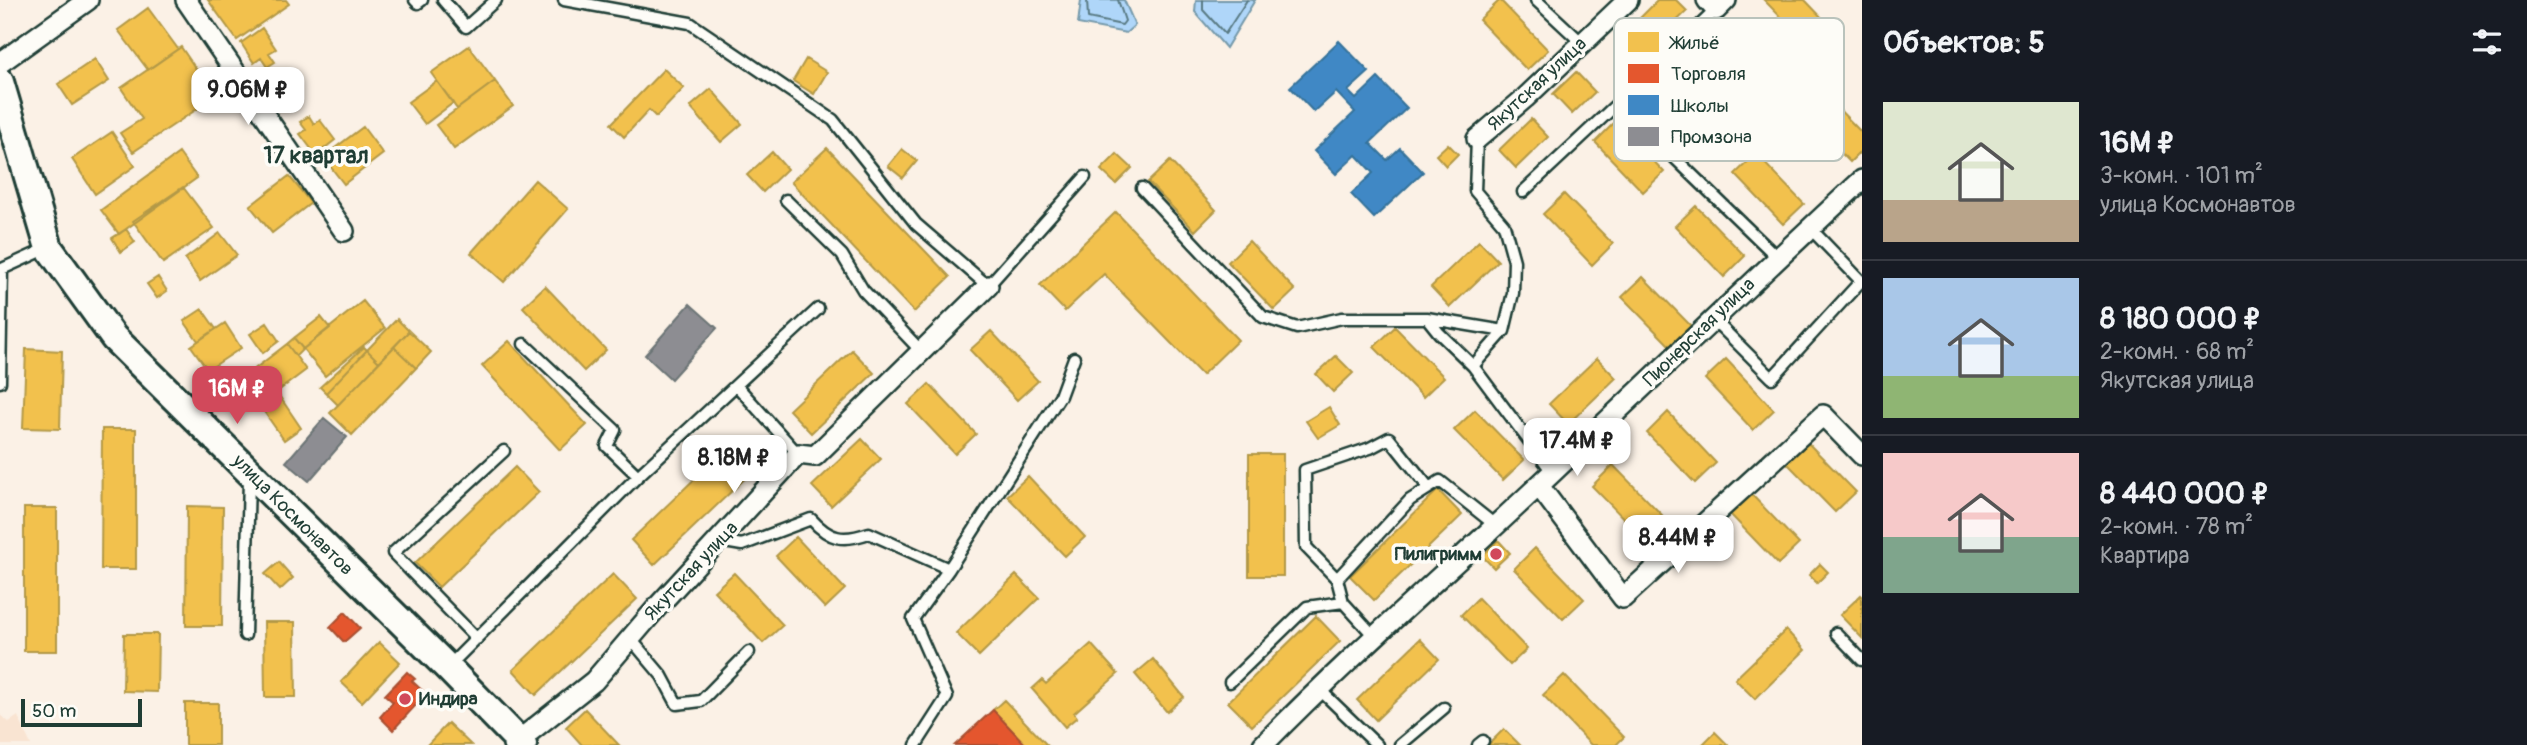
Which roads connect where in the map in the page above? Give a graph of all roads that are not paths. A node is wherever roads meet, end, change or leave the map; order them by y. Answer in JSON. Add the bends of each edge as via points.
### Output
{"nodes":[{"id":1,"x":88,"y":0,"type":"edge"},
{"id":2,"x":186,"y":0,"type":"edge"},
{"id":3,"x":415,"y":0,"type":"edge"},
{"id":4,"x":422,"y":0,"type":"edge"},
{"id":5,"x":443,"y":0,"type":"edge"},
{"id":6,"x":496,"y":0,"type":"edge"},
{"id":7,"x":564,"y":0,"type":"edge"},
{"id":8,"x":1536,"y":0,"type":"edge"},
{"id":9,"x":1628,"y":0,"type":"edge"},
{"id":10,"x":1716,"y":3,"type":"edge"},
{"id":11,"x":1701,"y":18,"type":"edge"},
{"id":12,"x":1582,"y":43,"type":"junction"},
{"id":13,"x":0,"y":63,"type":"edge"},
{"id":14,"x":0,"y":82,"type":"edge"},
{"id":15,"x":1614,"y":107,"type":"edge"},
{"id":16,"x":1477,"y":139,"type":"joint"},
{"id":17,"x":1678,"y":161,"type":"edge"},
{"id":18,"x":1085,"y":177,"type":"dead end"},
{"id":19,"x":1862,"y":180,"type":"edge"},
{"id":20,"x":1142,"y":188,"type":"dead end"},
{"id":21,"x":1523,"y":192,"type":"dead end"},
{"id":22,"x":786,"y":200,"type":"dead end"},
{"id":23,"x":1810,"y":228,"type":"junction"},
{"id":24,"x":344,"y":231,"type":"dead end"},
{"id":25,"x":49,"y":248,"type":"junction"},
{"id":26,"x":1778,"y":258,"type":"junction"},
{"id":27,"x":988,"y":286,"type":"junction"},
{"id":28,"x":818,"y":309,"type":"dead end"},
{"id":29,"x":1427,"y":318,"type":"junction"},
{"id":30,"x":1713,"y":319,"type":"junction"},
{"id":31,"x":1504,"y":331,"type":"junction"},
{"id":32,"x":524,"y":344,"type":"dead end"},
{"id":33,"x":921,"y":351,"type":"junction"},
{"id":34,"x":0,"y":355,"type":"edge"},
{"id":35,"x":1073,"y":358,"type":"dead end"},
{"id":36,"x":1474,"y":366,"type":"junction"},
{"id":37,"x":0,"y":382,"type":"edge"},
{"id":38,"x":736,"y":385,"type":"junction"},
{"id":39,"x":504,"y":451,"type":"dead end"},
{"id":40,"x":798,"y":454,"type":"junction"},
{"id":41,"x":1862,"y":455,"type":"edge"},
{"id":42,"x":249,"y":471,"type":"junction"},
{"id":43,"x":638,"y":476,"type":"junction"},
{"id":44,"x":1546,"y":479,"type":"junction"},
{"id":45,"x":1429,"y":488,"type":"junction"},
{"id":46,"x":1495,"y":525,"type":"junction"},
{"id":47,"x":719,"y":541,"type":"junction"},
{"id":48,"x":949,"y":569,"type":"junction"},
{"id":49,"x":1337,"y":579,"type":"junction"},
{"id":50,"x":1343,"y":602,"type":"junction"},
{"id":51,"x":1836,"y":633,"type":"dead end"},
{"id":52,"x":245,"y":635,"type":"dead end"},
{"id":53,"x":1374,"y":636,"type":"junction"},
{"id":54,"x":630,"y":638,"type":"junction"},
{"id":55,"x":477,"y":639,"type":"junction"},
{"id":56,"x":749,"y":652,"type":"dead end"},
{"id":57,"x":1862,"y":660,"type":"edge"},
{"id":58,"x":448,"y":668,"type":"junction"},
{"id":59,"x":1230,"y":682,"type":"dead end"},
{"id":60,"x":1318,"y":689,"type":"junction"},
{"id":61,"x":1444,"y":708,"type":"dead end"},
{"id":62,"x":518,"y":743,"type":"edge"},
{"id":63,"x":916,"y":745,"type":"edge"},
{"id":64,"x":1263,"y":745,"type":"edge"},
{"id":65,"x":1377,"y":745,"type":"edge"},
{"id":66,"x":1400,"y":745,"type":"edge"}],
"edges":[{"from":1,"to":13,"type":"street"},
{"from":2,"to":24,"type":"street"},
{"from":3,"to":4,"type":"lane"},
{"from":5,"to":6,"type":"lane","via":[[466,27]]},
{"from":7,"to":27,"type":"lane","via":[[690,23],[701,30],[833,120],[916,223]]},
{"from":8,"to":12,"type":"lane"},
{"from":9,"to":12,"type":"street","name":"Якутская улица"},
{"from":10,"to":11,"type":"lane"},
{"from":12,"to":16,"type":"street","name":"Якутская улица"},
{"from":14,"to":25,"type":"street","name":"улица Космонавтов"},
{"from":15,"to":21,"type":"lane"},
{"from":16,"to":31,"type":"lane","via":[[1475,191],[1504,225],[1514,261],[1513,293]]},
{"from":17,"to":26,"type":"lane"},
{"from":18,"to":27,"type":"lane"},
{"from":19,"to":23,"type":"street","name":"Пионерская улица"},
{"from":20,"to":29,"type":"lane","via":[[1263,317],[1297,327],[1342,318]]},
{"from":22,"to":33,"type":"lane","via":[[842,255],[863,290]]},
{"from":23,"to":26,"type":"street","name":"Пионерская улица"},
{"from":23,"to":30,"type":"lane","via":[[1861,281],[1772,378]]},
{"from":25,"to":34,"type":"lane","via":[[2,269]]},
{"from":25,"to":42,"type":"street","name":"улица Космонавтов","via":[[114,338]]},
{"from":26,"to":30,"type":"street","name":"Пионерская улица"},
{"from":27,"to":33,"type":"street","name":"Якутская улица"},
{"from":28,"to":38,"type":"lane"},
{"from":29,"to":31,"type":"lane"},
{"from":29,"to":36,"type":"lane"},
{"from":30,"to":44,"type":"street","name":"Пионерская улица"},
{"from":31,"to":36,"type":"lane"},
{"from":32,"to":43,"type":"lane","via":[[615,430],[607,446]]},
{"from":33,"to":40,"type":"street","name":"Якутская улица","via":[[815,456]]},
{"from":34,"to":37,"type":"lane"},
{"from":35,"to":48,"type":"lane","via":[[1060,396]]},
{"from":36,"to":44,"type":"lane"},
{"from":38,"to":40,"type":"lane"},
{"from":38,"to":43,"type":"lane"},
{"from":39,"to":55,"type":"lane","via":[[393,553]]},
{"from":40,"to":47,"type":"street","name":"Якутская улица"},
{"from":41,"to":44,"type":"street","via":[[1823,415],[1623,598]]},
{"from":42,"to":52,"type":"lane"},
{"from":42,"to":58,"type":"street","name":"улица Космонавтов"},
{"from":43,"to":55,"type":"lane"},
{"from":44,"to":46,"type":"street","name":"Пионерская улица"},
{"from":45,"to":46,"type":"lane","via":[[1440,481]]},
{"from":45,"to":49,"type":"lane","via":[[1410,500]]},
{"from":45,"to":49,"type":"lane","via":[[1389,438],[1305,470],[1306,547]]},
{"from":46,"to":53,"type":"street","name":"Пионерская улица"},
{"from":47,"to":48,"type":"lane","via":[[742,545],[811,519],[824,533],[849,540],[869,533]]},
{"from":47,"to":54,"type":"street","name":"Якутская улица"},
{"from":48,"to":63,"type":"lane","via":[[913,619],[947,697]]},
{"from":49,"to":50,"type":"lane"},
{"from":50,"to":53,"type":"lane"},
{"from":50,"to":59,"type":"lane","via":[[1307,607]]},
{"from":51,"to":57,"type":"lane"},
{"from":53,"to":60,"type":"street","name":"Пионерская улица"},
{"from":54,"to":56,"type":"lane","via":[[662,676],[677,704],[701,701]]},
{"from":54,"to":62,"type":"street","name":"Якутская улица","via":[[594,681]]},
{"from":55,"to":58,"type":"lane"},
{"from":58,"to":62,"type":"street","name":"улица Космонавтов"},
{"from":60,"to":64,"type":"street","name":"Пионерская улица"},
{"from":60,"to":65,"type":"lane"},
{"from":61,"to":66,"type":"lane"}]}
